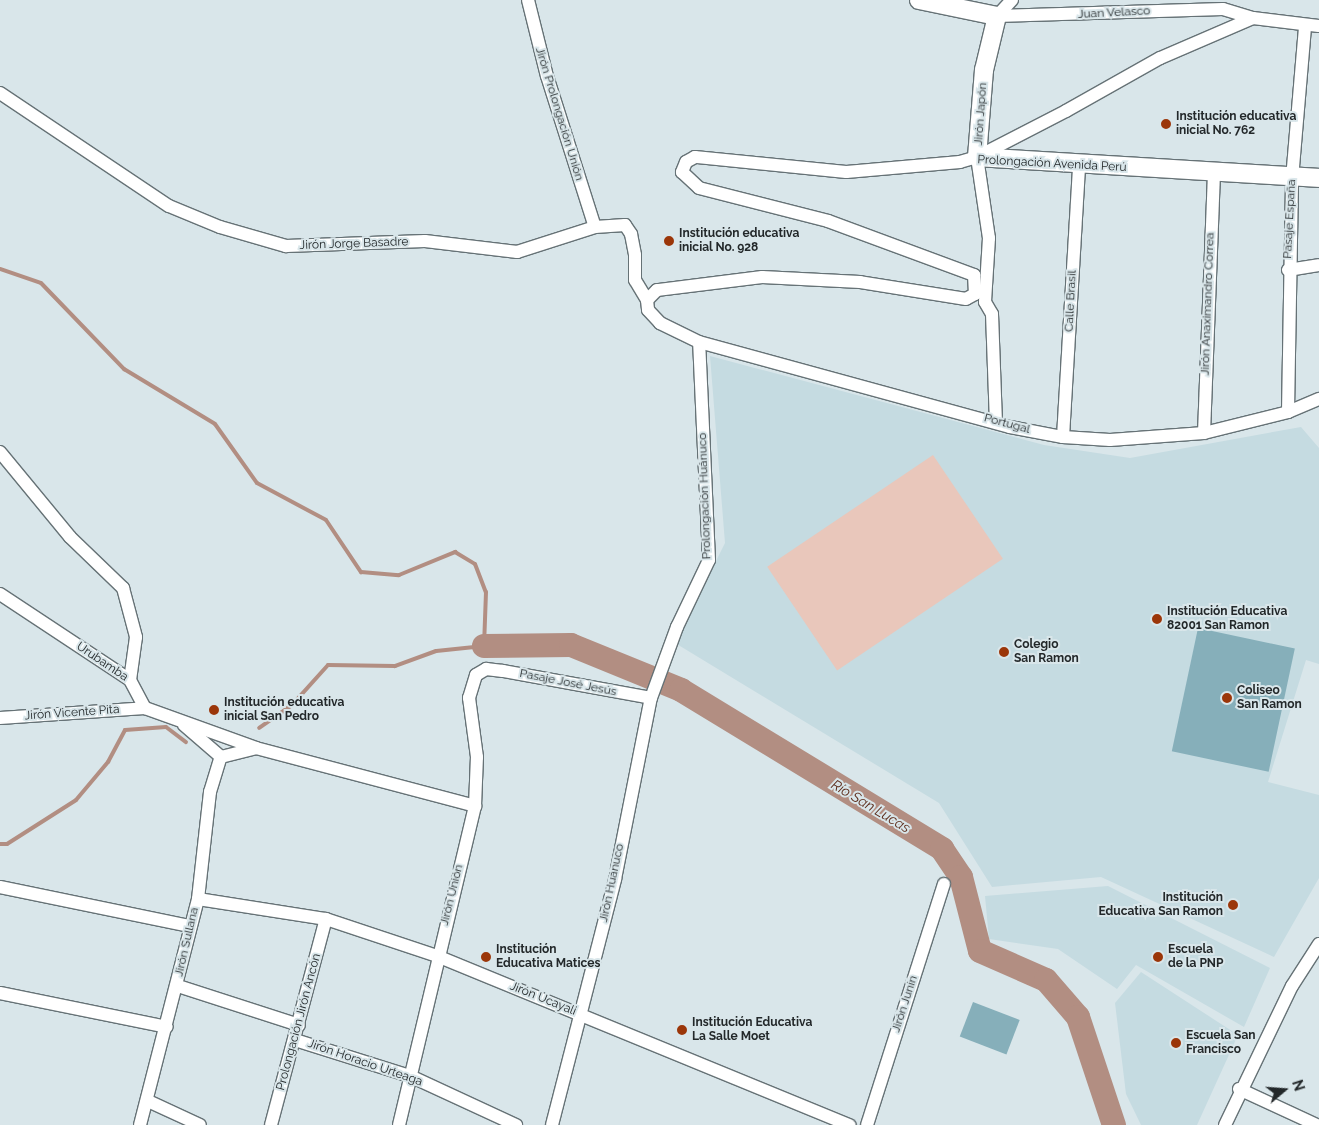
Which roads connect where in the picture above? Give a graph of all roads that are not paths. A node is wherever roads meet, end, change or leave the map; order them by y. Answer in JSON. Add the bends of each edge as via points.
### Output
{"nodes":[{"id":1,"x":528,"y":0,"type":"edge"},
{"id":2,"x":919,"y":0,"type":"edge"},
{"id":3,"x":1012,"y":0,"type":"edge"},
{"id":4,"x":997,"y":16,"type":"junction"},
{"id":5,"x":1253,"y":18,"type":"junction"},
{"id":6,"x":1305,"y":26,"type":"junction"},
{"id":7,"x":1319,"y":26,"type":"edge"},
{"id":8,"x":0,"y":93,"type":"edge"},
{"id":9,"x":977,"y":157,"type":"junction"},
{"id":10,"x":1079,"y":164,"type":"junction"},
{"id":11,"x":1214,"y":174,"type":"junction"},
{"id":12,"x":1319,"y":178,"type":"edge"},
{"id":13,"x":1292,"y":179,"type":"junction"},
{"id":14,"x":594,"y":227,"type":"junction"},
{"id":15,"x":1319,"y":265,"type":"edge"},
{"id":16,"x":1288,"y":270,"type":"junction"},
{"id":17,"x":980,"y":298,"type":"junction"},
{"id":18,"x":647,"y":300,"type":"junction"},
{"id":19,"x":699,"y":342,"type":"junction"},
{"id":20,"x":1319,"y":399,"type":"edge"},
{"id":21,"x":1288,"y":412,"type":"junction"},
{"id":22,"x":996,"y":422,"type":"junction"},
{"id":23,"x":1204,"y":433,"type":"junction"},
{"id":24,"x":1063,"y":437,"type":"junction"},
{"id":25,"x":0,"y":452,"type":"edge"},
{"id":26,"x":0,"y":594,"type":"edge"},
{"id":27,"x":486,"y":669,"type":"joint"},
{"id":28,"x":130,"y":680,"type":"junction"},
{"id":29,"x":652,"y":694,"type":"junction"},
{"id":30,"x":145,"y":708,"type":"junction"},
{"id":31,"x":0,"y":718,"type":"edge"},
{"id":32,"x":180,"y":721,"type":"junction"},
{"id":33,"x":256,"y":748,"type":"junction"},
{"id":34,"x":221,"y":757,"type":"junction"},
{"id":35,"x":474,"y":806,"type":"junction"},
{"id":36,"x":944,"y":884,"type":"dead end"},
{"id":37,"x":0,"y":887,"type":"edge"},
{"id":38,"x":198,"y":899,"type":"junction"},
{"id":39,"x":326,"y":919,"type":"junction"},
{"id":40,"x":190,"y":926,"type":"junction"},
{"id":41,"x":1319,"y":944,"type":"edge"},
{"id":42,"x":437,"y":956,"type":"junction"},
{"id":43,"x":178,"y":986,"type":"junction"},
{"id":44,"x":0,"y":992,"type":"edge"},
{"id":45,"x":581,"y":1015,"type":"junction"},
{"id":46,"x":299,"y":1025,"type":"junction"},
{"id":47,"x":167,"y":1027,"type":"junction"},
{"id":48,"x":295,"y":1040,"type":"junction"},
{"id":49,"x":410,"y":1076,"type":"junction"},
{"id":50,"x":1240,"y":1089,"type":"junction"},
{"id":51,"x":148,"y":1101,"type":"junction"},
{"id":52,"x":140,"y":1125,"type":"edge"},
{"id":53,"x":200,"y":1125,"type":"edge"},
{"id":54,"x":271,"y":1125,"type":"edge"},
{"id":55,"x":399,"y":1125,"type":"edge"},
{"id":56,"x":516,"y":1125,"type":"edge"},
{"id":57,"x":552,"y":1125,"type":"edge"},
{"id":58,"x":850,"y":1125,"type":"edge"},
{"id":59,"x":866,"y":1125,"type":"edge"},
{"id":60,"x":1226,"y":1125,"type":"edge"},
{"id":61,"x":1317,"y":1125,"type":"edge"}],
"edges":[{"from":1,"to":14,"type":"street","name":"Jirón Prolongación Unión","via":[[547,76]]},
{"from":2,"to":4,"type":"street"},
{"from":3,"to":4,"type":"street"},
{"from":4,"to":5,"type":"street","name":"Juan Velasco","via":[[1110,15],[1193,8],[1223,9]]},
{"from":4,"to":9,"type":"street","name":"Jirón Japón","via":[[984,70]]},
{"from":5,"to":6,"type":"street","name":"Juan Velasco"},
{"from":5,"to":9,"type":"street","via":[[1160,58]]},
{"from":6,"to":7,"type":"street","name":"Juan Velasco"},
{"from":6,"to":13,"type":"street","name":"Pasaje España"},
{"from":8,"to":14,"type":"street","name":"Jirón Jorge Basadre","via":[[169,206],[220,227],[286,246],[425,241],[517,252]]},
{"from":9,"to":10,"type":"street","name":"Prolongación Avenida Perú"},
{"from":9,"to":17,"type":"street","name":"Jirón Japón","via":[[989,238]]},
{"from":9,"to":17,"type":"street","name":"Prolongación Avenida Perú","via":[[846,172],[695,157],[686,162],[682,172],[700,188],[828,221],[974,275]]},
{"from":10,"to":11,"type":"street","name":"Prolongación Avenida Perú"},
{"from":10,"to":24,"type":"street","name":"Calle Brasil"},
{"from":11,"to":13,"type":"street","name":"Prolongación Avenida Perú"},
{"from":11,"to":23,"type":"street","name":"Jirón Anaximandro Correa"},
{"from":12,"to":13,"type":"street","name":"Prolongación Avenida Perú"},
{"from":13,"to":16,"type":"street","name":"Pasaje España"},
{"from":14,"to":18,"type":"street","name":"Jirón Jorge Basadre","via":[[625,225],[631,234],[635,280]]},
{"from":15,"to":16,"type":"street"},
{"from":16,"to":21,"type":"street","name":"Pasaje España"},
{"from":17,"to":18,"type":"street","via":[[966,299],[860,282],[762,277],[676,286],[657,290]]},
{"from":17,"to":22,"type":"street","name":"Jirón Japón","via":[[992,314]]},
{"from":18,"to":19,"type":"street","name":"Portugal","via":[[648,310],[660,323]]},
{"from":19,"to":22,"type":"street","name":"Portugal"},
{"from":19,"to":29,"type":"street","name":"Prolongación Huánuco","via":[[709,560]]},
{"from":20,"to":21,"type":"street","name":"Portugal"},
{"from":21,"to":23,"type":"street","name":"Portugal"},
{"from":22,"to":24,"type":"street","name":"Portugal"},
{"from":23,"to":24,"type":"street","name":"Portugal","via":[[1110,440]]},
{"from":25,"to":28,"type":"street","via":[[70,537],[123,588],[136,637]]},
{"from":26,"to":28,"type":"street","name":"Urubamba"},
{"from":27,"to":29,"type":"street","name":"Pasaje José Jesús"},
{"from":27,"to":35,"type":"street","name":"Jirón Unión","via":[[476,676],[469,698],[477,757]]},
{"from":28,"to":30,"type":"street","name":"Urubamba"},
{"from":29,"to":45,"type":"street","name":"Jirón Huánuco","via":[[615,878]]},
{"from":30,"to":31,"type":"street","name":"Jirón Vicente Pita"},
{"from":30,"to":32,"type":"street"},
{"from":32,"to":33,"type":"street"},
{"from":32,"to":34,"type":"street"},
{"from":33,"to":34,"type":"street"},
{"from":33,"to":35,"type":"street"},
{"from":34,"to":38,"type":"street","name":"Jirón Sullana","via":[[210,792]]},
{"from":35,"to":42,"type":"street","name":"Jirón Unión"},
{"from":36,"to":59,"type":"street","name":"Jirón Junín"},
{"from":37,"to":40,"type":"street"},
{"from":38,"to":39,"type":"street","name":"Jirón Ucayali"},
{"from":38,"to":40,"type":"street","name":"Jirón Sullana"},
{"from":39,"to":42,"type":"street","name":"Jirón Ucayali"},
{"from":39,"to":46,"type":"street","name":"Prolongación Jirón Ancón"},
{"from":40,"to":43,"type":"street","name":"Jirón Sullana"},
{"from":41,"to":50,"type":"street","via":[[1292,986]]},
{"from":42,"to":45,"type":"street","name":"Jirón Ucayali"},
{"from":42,"to":49,"type":"street","name":"Jirón Unión"},
{"from":43,"to":46,"type":"street"},
{"from":43,"to":47,"type":"street","name":"Jirón Sullana"},
{"from":44,"to":47,"type":"street"},
{"from":45,"to":57,"type":"street","name":"Jirón Huánuco"},
{"from":45,"to":58,"type":"street","name":"Jirón Ucayali"},
{"from":46,"to":48,"type":"street","name":"Prolongación Jirón Ancón"},
{"from":47,"to":51,"type":"street","name":"Jirón Sullana"},
{"from":48,"to":49,"type":"street","name":"Jirón Horacio Urteaga"},
{"from":48,"to":54,"type":"street","name":"Prolongación Jirón Ancón"},
{"from":49,"to":55,"type":"street","name":"Jirón Unión"},
{"from":49,"to":56,"type":"street","name":"Jirón Horacio Urteaga"},
{"from":50,"to":60,"type":"street"},
{"from":50,"to":61,"type":"street"},
{"from":51,"to":52,"type":"street","name":"Jirón Sullana"},
{"from":51,"to":53,"type":"street"}]}
